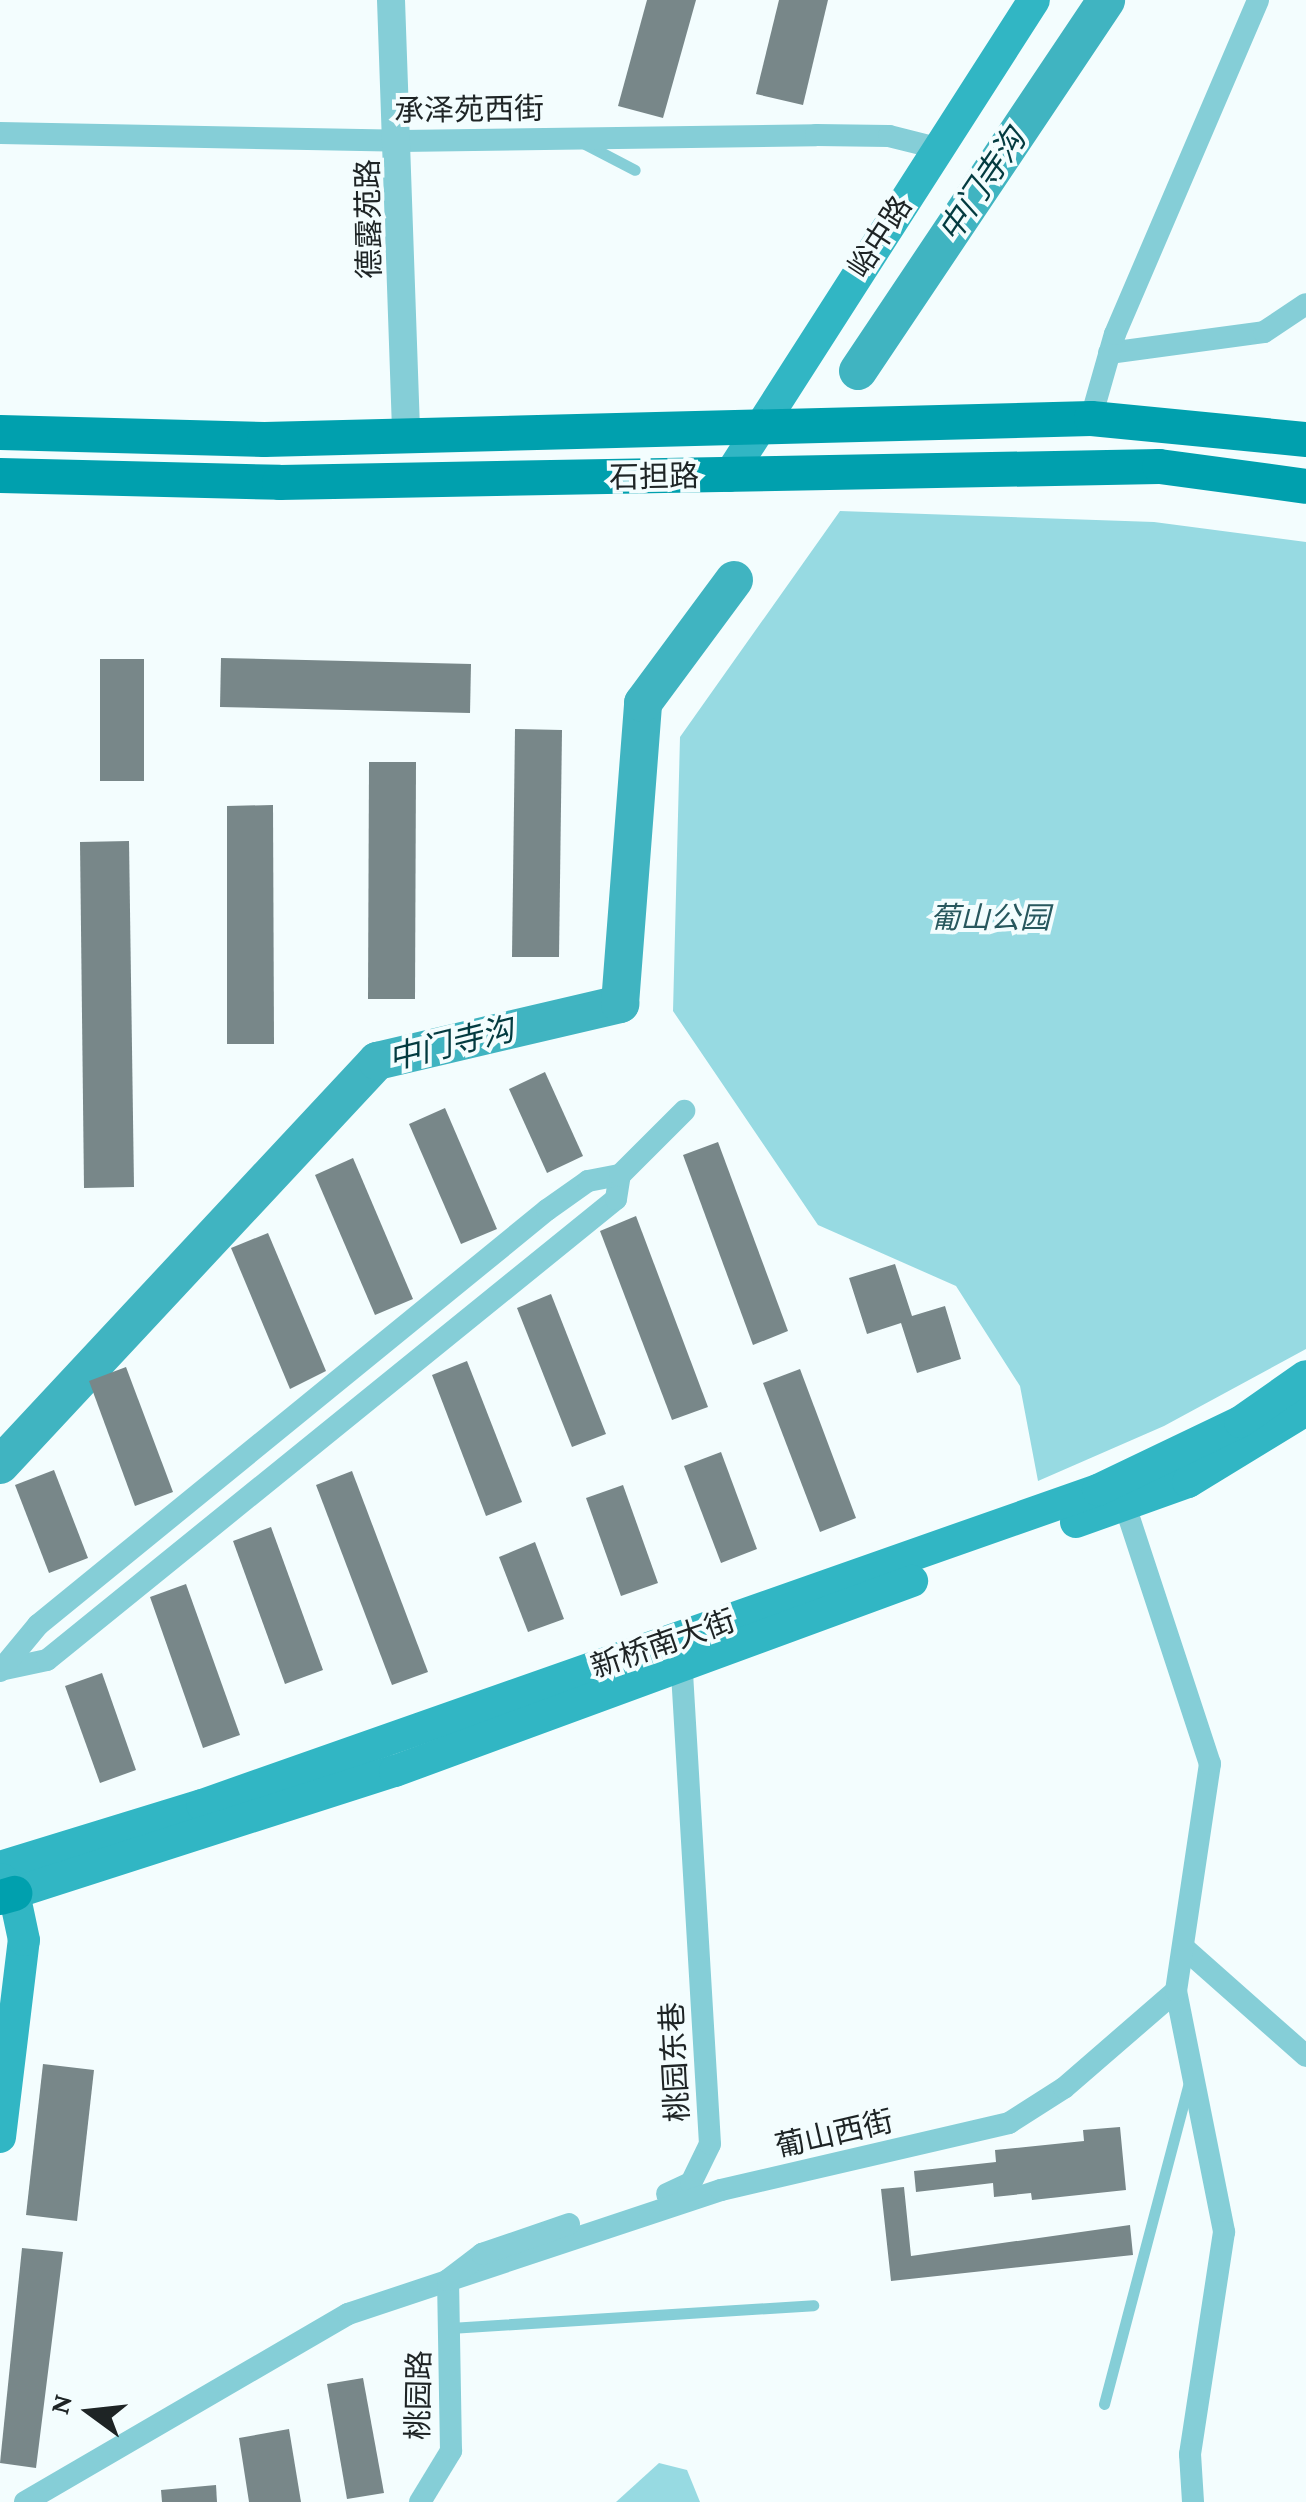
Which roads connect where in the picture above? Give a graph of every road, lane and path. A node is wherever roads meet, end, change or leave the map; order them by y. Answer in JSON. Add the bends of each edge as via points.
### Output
{"nodes":[{"id":1,"x":392,"y":0,"type":"edge"},
{"id":2,"x":1034,"y":0,"type":"edge"},
{"id":3,"x":1258,"y":0,"type":"edge"},
{"id":4,"x":0,"y":133,"type":"edge"},
{"id":5,"x":574,"y":139,"type":"junction"},
{"id":6,"x":400,"y":141,"type":"junction"},
{"id":7,"x":938,"y":148,"type":"junction"},
{"id":8,"x":634,"y":170,"type":"dead end"},
{"id":9,"x":1306,"y":304,"type":"edge"},
{"id":10,"x":1109,"y":352,"type":"junction"},
{"id":11,"x":1091,"y":418,"type":"junction"},
{"id":12,"x":757,"y":427,"type":"junction"},
{"id":13,"x":0,"y":432,"type":"edge"},
{"id":14,"x":406,"y":437,"type":"junction"},
{"id":15,"x":1306,"y":439,"type":"edge"},
{"id":16,"x":0,"y":475,"type":"edge"},
{"id":17,"x":729,"y":476,"type":"junction"},
{"id":18,"x":1306,"y":486,"type":"edge"},
{"id":19,"x":684,"y":1111,"type":"dead end"},
{"id":20,"x":620,"y":1175,"type":"junction"},
{"id":21,"x":1306,"y":1376,"type":"edge"},
{"id":22,"x":1306,"y":1410,"type":"edge"},
{"id":23,"x":1124,"y":1504,"type":"junction"},
{"id":24,"x":682,"y":1669,"type":"junction"},
{"id":25,"x":0,"y":1670,"type":"edge"},
{"id":26,"x":4,"y":1883,"type":"edge"},
{"id":27,"x":1184,"y":1948,"type":"junction"},
{"id":28,"x":1176,"y":1991,"type":"junction"},
{"id":29,"x":1306,"y":2056,"type":"edge"},
{"id":30,"x":1189,"y":2082,"type":"junction"},
{"id":31,"x":0,"y":2138,"type":"edge"},
{"id":32,"x":448,"y":2280,"type":"junction"},
{"id":33,"x":813,"y":2305,"type":"dead end"},
{"id":34,"x":450,"y":2328,"type":"junction"},
{"id":35,"x":1104,"y":2404,"type":"dead end"},
{"id":36,"x":24,"y":2502,"type":"edge"},
{"id":37,"x":420,"y":2502,"type":"edge"},
{"id":38,"x":1193,"y":2502,"type":"edge"}],
"edges":[{"from":1,"to":6,"type":"street","name":"德露苑路"},
{"from":2,"to":7,"type":"main road","name":"峪中路"},
{"from":3,"to":10,"type":"street"},
{"from":4,"to":6,"type":"street","name":"承泽苑西街"},
{"from":5,"to":6,"type":"street","name":"承泽苑西街"},
{"from":5,"to":7,"type":"street","name":"承泽苑西街","via":[[870,136]]},
{"from":5,"to":8,"type":"lane"},
{"from":6,"to":14,"type":"street","name":"德露苑路"},
{"from":7,"to":12,"type":"main road","name":"峪中路"},
{"from":9,"to":10,"type":"street","via":[[1264,332]]},
{"from":10,"to":11,"type":"street"},
{"from":11,"to":12,"type":"main road","name":"石担路"},
{"from":11,"to":15,"type":"main road","name":"石担路"},
{"from":12,"to":14,"type":"main road","name":"石担路"},
{"from":12,"to":17,"type":"main road","name":"峪中路"},
{"from":13,"to":14,"type":"main road","name":"石担路"},
{"from":16,"to":17,"type":"main road","name":"石担路","via":[[279,482]]},
{"from":17,"to":18,"type":"main road","name":"石担路","via":[[1160,466]]},
{"from":19,"to":20,"type":"street"},
{"from":20,"to":25,"type":"street","via":[[588,1181],[547,1210],[38,1625]]},
{"from":20,"to":25,"type":"street","via":[[616,1199],[47,1660]]},
{"from":21,"to":26,"type":"main road","name":"新桥南大街","via":[[1240,1422],[1098,1490],[202,1805]]},
{"from":22,"to":23,"type":"main road","name":"新桥南大街","via":[[1188,1482]]},
{"from":23,"to":24,"type":"main road","name":"新桥南大街"},
{"from":23,"to":27,"type":"street","via":[[1210,1764]]},
{"from":24,"to":26,"type":"main road","name":"新桥南大街","via":[[182,1844]]},
{"from":24,"to":32,"type":"street","name":"桃园东巷","via":[[705,2157],[678,2190],[506,2243]]},
{"from":26,"to":31,"type":"main road","via":[[24,1940]]},
{"from":27,"to":28,"type":"street"},
{"from":27,"to":29,"type":"street"},
{"from":28,"to":30,"type":"street"},
{"from":28,"to":32,"type":"street","name":"葡山西街","via":[[1064,2088],[1009,2123],[720,2190]]},
{"from":30,"to":35,"type":"lane"},
{"from":30,"to":38,"type":"street","via":[[1224,2232],[1190,2454]]},
{"from":32,"to":34,"type":"street","name":"桃园路"},
{"from":32,"to":36,"type":"street","name":"葡山西街","via":[[348,2314]]},
{"from":33,"to":34,"type":"lane"},
{"from":34,"to":37,"type":"street","name":"桃园路","via":[[451,2451]]}]}
